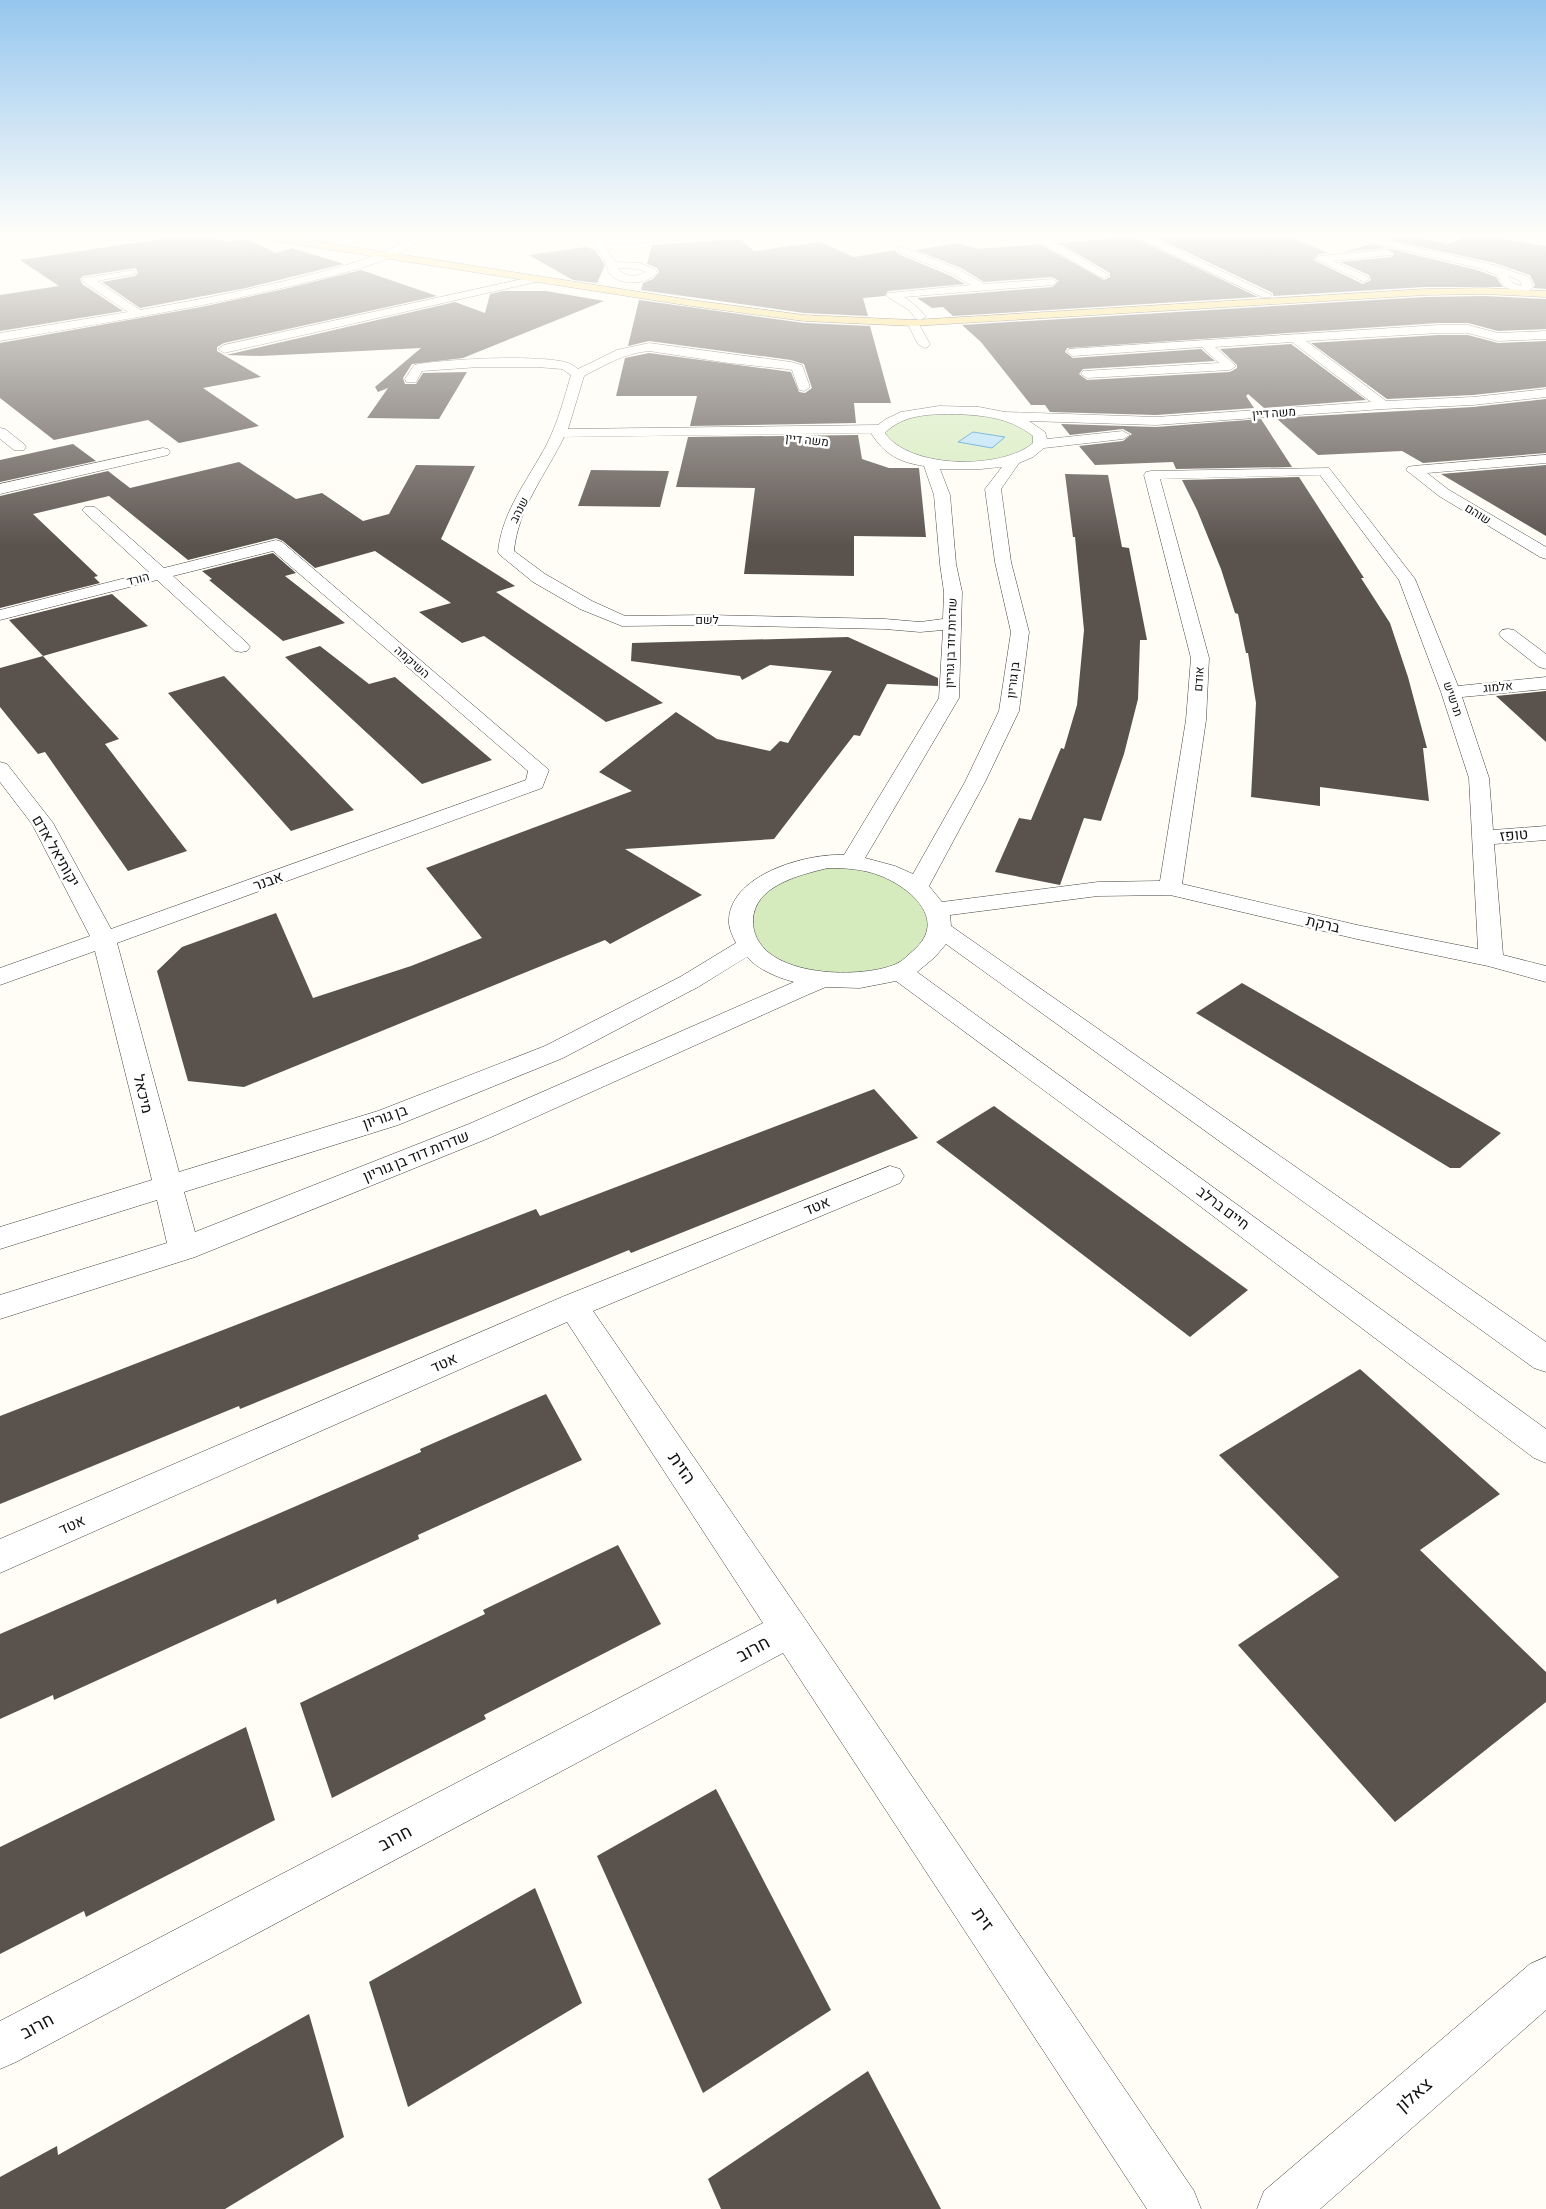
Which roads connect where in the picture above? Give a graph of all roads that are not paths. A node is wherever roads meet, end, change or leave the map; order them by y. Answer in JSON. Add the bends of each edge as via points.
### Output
{"nodes":[{"id":1,"x":268,"y":339,"type":"edge"},
{"id":2,"x":923,"y":339,"type":"edge"},
{"id":3,"x":1294,"y":339,"type":"edge"},
{"id":4,"x":1296,"y":339,"type":"edge"},
{"id":5,"x":924,"y":344,"type":"dead end"},
{"id":6,"x":1204,"y":344,"type":"junction"},
{"id":7,"x":224,"y":349,"type":"dead end"},
{"id":8,"x":1074,"y":352,"type":"dead end"},
{"id":9,"x":578,"y":374,"type":"junction"},
{"id":10,"x":1087,"y":374,"type":"dead end"},
{"id":11,"x":411,"y":378,"type":"dead end"},
{"id":12,"x":804,"y":387,"type":"dead end"},
{"id":13,"x":1546,"y":393,"type":"edge"},
{"id":14,"x":1383,"y":405,"type":"junction"},
{"id":15,"x":1546,"y":406,"type":"edge"},
{"id":16,"x":1002,"y":416,"type":"junction"},
{"id":17,"x":881,"y":429,"type":"junction"},
{"id":18,"x":0,"y":432,"type":"edge"},
{"id":19,"x":725,"y":432,"type":"junction"},
{"id":20,"x":559,"y":433,"type":"junction"},
{"id":21,"x":836,"y":443,"type":"dead end"},
{"id":22,"x":1040,"y":444,"type":"junction"},
{"id":23,"x":19,"y":446,"type":"dead end"},
{"id":24,"x":872,"y":447,"type":"dead end"},
{"id":25,"x":890,"y":449,"type":"junction"},
{"id":26,"x":163,"y":452,"type":"dead end"},
{"id":27,"x":1546,"y":458,"type":"edge"},
{"id":28,"x":1014,"y":460,"type":"junction"},
{"id":29,"x":930,"y":462,"type":"junction"},
{"id":30,"x":1324,"y":471,"type":"joint"},
{"id":31,"x":0,"y":489,"type":"edge"},
{"id":32,"x":90,"y":510,"type":"dead end"},
{"id":33,"x":276,"y":545,"type":"joint"},
{"id":34,"x":1546,"y":554,"type":"edge"},
{"id":35,"x":160,"y":574,"type":"junction"},
{"id":36,"x":538,"y":578,"type":"joint"},
{"id":37,"x":0,"y":615,"type":"edge"},
{"id":38,"x":953,"y":623,"type":"junction"},
{"id":39,"x":885,"y":624,"type":"junction"},
{"id":40,"x":1508,"y":634,"type":"dead end"},
{"id":41,"x":241,"y":647,"type":"dead end"},
{"id":42,"x":937,"y":649,"type":"junction"},
{"id":43,"x":1546,"y":663,"type":"edge"},
{"id":44,"x":1546,"y":683,"type":"edge"},
{"id":45,"x":1451,"y":692,"type":"junction"},
{"id":46,"x":0,"y":768,"type":"edge"},
{"id":47,"x":535,"y":784,"type":"joint"},
{"id":48,"x":1546,"y":833,"type":"edge"},
{"id":49,"x":1482,"y":838,"type":"junction"},
{"id":50,"x":852,"y":861,"type":"junction"},
{"id":51,"x":917,"y":887,"type":"junction"},
{"id":52,"x":1170,"y":888,"type":"junction"},
{"id":53,"x":938,"y":919,"type":"junction"},
{"id":54,"x":104,"y":938,"type":"junction"},
{"id":55,"x":749,"y":944,"type":"junction"},
{"id":56,"x":1491,"y":959,"type":"junction"},
{"id":57,"x":898,"y":971,"type":"junction"},
{"id":58,"x":1546,"y":974,"type":"edge"},
{"id":59,"x":0,"y":977,"type":"edge"},
{"id":60,"x":823,"y":980,"type":"junction"},
{"id":61,"x":890,"y":1176,"type":"dead end"},
{"id":62,"x":166,"y":1186,"type":"junction"},
{"id":63,"x":0,"y":1238,"type":"edge"},
{"id":64,"x":184,"y":1249,"type":"junction"},
{"id":65,"x":573,"y":1306,"type":"junction"},
{"id":66,"x":0,"y":1307,"type":"edge"},
{"id":67,"x":1546,"y":1359,"type":"edge"},
{"id":68,"x":1546,"y":1448,"type":"edge"},
{"id":69,"x":0,"y":1556,"type":"edge"},
{"id":70,"x":790,"y":1630,"type":"junction"},
{"id":71,"x":1546,"y":1980,"type":"edge"},
{"id":72,"x":0,"y":2046,"type":"edge"},
{"id":73,"x":1176,"y":2209,"type":"edge"},
{"id":74,"x":1282,"y":2209,"type":"edge"}],
"edges":[{"from":1,"to":7,"type":"street"},
{"from":2,"to":5,"type":"street"},
{"from":3,"to":6,"type":"street"},
{"from":4,"to":14,"type":"street"},
{"from":6,"to":8,"type":"street"},
{"from":6,"to":10,"type":"street","via":[[1230,366]]},
{"from":9,"to":11,"type":"street","via":[[565,366],[479,363],[418,368]]},
{"from":9,"to":12,"type":"street","via":[[608,359],[649,347],[787,365],[798,368]]},
{"from":9,"to":20,"type":"street"},
{"from":13,"to":14,"type":"street","name":"משה דיין","via":[[1473,401]]},
{"from":14,"to":16,"type":"street","name":"משה דיין","via":[[1156,421]]},
{"from":15,"to":22,"type":"street","name":"משה דיין","via":[[1083,438]]},
{"from":16,"to":17,"type":"street","via":[[964,410],[916,412],[897,418]]},
{"from":16,"to":22,"type":"street","via":[[1030,426],[1040,435]]},
{"from":17,"to":19,"type":"street","name":"משה דיין"},
{"from":17,"to":25,"type":"street","via":[[878,433],[881,442]]},
{"from":18,"to":23,"type":"street"},
{"from":19,"to":20,"type":"street","name":"משה דיין"},
{"from":19,"to":21,"type":"street","name":"משה דיין"},
{"from":20,"to":36,"type":"street","name":"שנהב","via":[[514,519],[506,541],[506,552]]},
{"from":22,"to":28,"type":"street","via":[[1032,453]]},
{"from":24,"to":25,"type":"street"},
{"from":25,"to":29,"type":"street"},
{"from":26,"to":31,"type":"street"},
{"from":27,"to":34,"type":"street","name":"שוהם","via":[[1414,470],[1452,498]]},
{"from":28,"to":29,"type":"street","via":[[962,466]]},
{"from":28,"to":51,"type":"street","name":"בן גוריון","via":[[993,489],[1004,562],[1020,632],[1009,711],[975,782]]},
{"from":29,"to":38,"type":"street","name":"שדרות דוד בן גוריון","via":[[944,507]]},
{"from":30,"to":45,"type":"street","name":"תרשיש","via":[[1407,578]]},
{"from":30,"to":52,"type":"street","name":"אודם","via":[[1152,475],[1200,658],[1196,720]]},
{"from":32,"to":35,"type":"street"},
{"from":33,"to":35,"type":"street","name":"הורד"},
{"from":33,"to":47,"type":"street","name":"השיקמה","via":[[539,770]]},
{"from":35,"to":37,"type":"street","name":"הורד"},
{"from":35,"to":41,"type":"street"},
{"from":36,"to":39,"type":"street","name":"לשם","via":[[622,621]]},
{"from":38,"to":39,"type":"street","name":"לשם","via":[[920,627]]},
{"from":38,"to":42,"type":"street","name":"שדרות דוד בן גוריון"},
{"from":39,"to":42,"type":"street","name":"לשם"},
{"from":40,"to":43,"type":"street"},
{"from":42,"to":50,"type":"street","name":"שדרות דוד בן גוריון","via":[[949,698]]},
{"from":44,"to":45,"type":"street","name":"אלמוג"},
{"from":45,"to":49,"type":"street","name":"תרשיש","via":[[1479,778]]},
{"from":46,"to":54,"type":"street","name":"יקותיאל אדם","via":[[42,823]]},
{"from":47,"to":54,"type":"street","name":"אבנר"},
{"from":48,"to":49,"type":"street","name":"טופז"},
{"from":49,"to":56,"type":"street","name":"תרשיש"},
{"from":50,"to":51,"type":"street","via":[[900,876]]},
{"from":50,"to":55,"type":"street","via":[[828,861],[783,874],[754,891],[743,909],[740,922]]},
{"from":51,"to":53,"type":"street","via":[[929,898]]},
{"from":52,"to":53,"type":"street","name":"ברקת","via":[[1098,889]]},
{"from":52,"to":56,"type":"street","name":"ברקת","via":[[1357,932]]},
{"from":53,"to":57,"type":"street","via":[[936,940],[912,965]]},
{"from":53,"to":67,"type":"street"},
{"from":54,"to":59,"type":"street","name":"אבנר"},
{"from":54,"to":62,"type":"street","name":"מיכאל"},
{"from":55,"to":60,"type":"street","via":[[759,955],[779,967],[800,976]]},
{"from":55,"to":62,"type":"street","name":"בן גוריון","via":[[689,982],[554,1052],[388,1118]]},
{"from":56,"to":58,"type":"street","name":"ברקת"},
{"from":57,"to":60,"type":"street","via":[[865,980]]},
{"from":57,"to":68,"type":"street","name":"חיים ברלב"},
{"from":60,"to":64,"type":"street","name":"שדרות דוד בן גוריון","via":[[479,1131]]},
{"from":61,"to":65,"type":"street","name":"אטד"},
{"from":62,"to":63,"type":"street","name":"בן גוריון"},
{"from":62,"to":64,"type":"street","name":"מיכאל"},
{"from":64,"to":66,"type":"street","name":"שדרות דוד בן גוריון"},
{"from":65,"to":69,"type":"street","name":"אטד"},
{"from":65,"to":70,"type":"street","name":"הזית"},
{"from":70,"to":72,"type":"street","name":"חרוב"},
{"from":70,"to":73,"type":"street","name":"זית"},
{"from":71,"to":74,"type":"street","name":"צאלון"}]}
